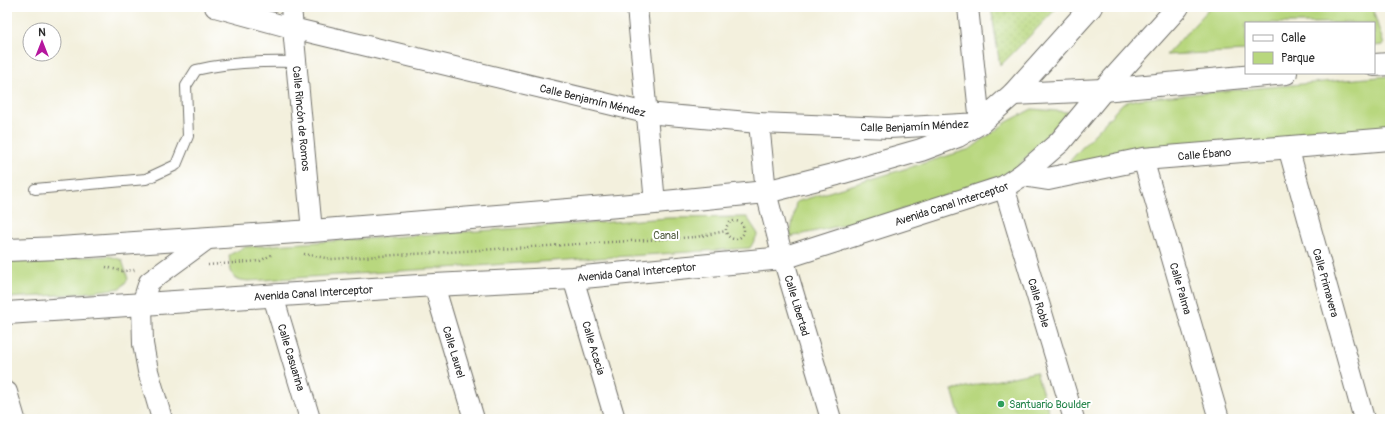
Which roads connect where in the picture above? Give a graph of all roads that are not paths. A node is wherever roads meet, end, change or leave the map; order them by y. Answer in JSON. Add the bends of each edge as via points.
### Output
{"nodes":[{"id":1,"x":215,"y":7,"type":"edge"},
{"id":2,"x":291,"y":7,"type":"edge"},
{"id":3,"x":637,"y":7,"type":"edge"},
{"id":4,"x":968,"y":7,"type":"edge"},
{"id":5,"x":1091,"y":7,"type":"edge"},
{"id":6,"x":1178,"y":7,"type":"edge"},
{"id":7,"x":292,"y":28,"type":"junction"},
{"id":8,"x":296,"y":62,"type":"junction"},
{"id":9,"x":1390,"y":64,"type":"edge"},
{"id":10,"x":1375,"y":65,"type":"edge"},
{"id":11,"x":1275,"y":74,"type":"edge"},
{"id":12,"x":1103,"y":90,"type":"junction"},
{"id":13,"x":1013,"y":94,"type":"junction"},
{"id":14,"x":646,"y":113,"type":"junction"},
{"id":15,"x":759,"y":123,"type":"junction"},
{"id":16,"x":980,"y":123,"type":"junction"},
{"id":17,"x":1390,"y":139,"type":"edge"},
{"id":18,"x":1288,"y":147,"type":"junction"},
{"id":19,"x":1143,"y":159,"type":"junction"},
{"id":20,"x":1022,"y":175,"type":"junction"},
{"id":21,"x":1004,"y":187,"type":"junction"},
{"id":22,"x":35,"y":189,"type":"dead end"},
{"id":23,"x":766,"y":192,"type":"junction"},
{"id":24,"x":655,"y":202,"type":"junction"},
{"id":25,"x":312,"y":231,"type":"junction"},
{"id":26,"x":209,"y":238,"type":"junction"},
{"id":27,"x":7,"y":250,"type":"edge"},
{"id":28,"x":783,"y":258,"type":"junction"},
{"id":29,"x":573,"y":278,"type":"junction"},
{"id":30,"x":434,"y":285,"type":"junction"},
{"id":31,"x":273,"y":296,"type":"junction"},
{"id":32,"x":142,"y":304,"type":"junction"},
{"id":33,"x":7,"y":313,"type":"edge"},
{"id":34,"x":7,"y":392,"type":"edge"},
{"id":35,"x":15,"y":419,"type":"edge"},
{"id":36,"x":162,"y":419,"type":"edge"},
{"id":37,"x":310,"y":419,"type":"edge"},
{"id":38,"x":474,"y":419,"type":"edge"},
{"id":39,"x":615,"y":419,"type":"edge"},
{"id":40,"x":831,"y":419,"type":"edge"},
{"id":41,"x":1074,"y":419,"type":"edge"},
{"id":42,"x":1219,"y":419,"type":"edge"},
{"id":43,"x":1364,"y":419,"type":"edge"}],
"edges":[{"from":1,"to":7,"type":"street","name":"Calle Benjamín Méndez"},
{"from":2,"to":7,"type":"street","name":"Calle Rincón de Romos"},
{"from":3,"to":14,"type":"street"},
{"from":4,"to":16,"type":"street"},
{"from":5,"to":13,"type":"main road"},
{"from":6,"to":12,"type":"main road","name":"Avenida Canal Interceptor"},
{"from":7,"to":8,"type":"street","name":"Calle Rincón de Romos"},
{"from":7,"to":14,"type":"street","name":"Calle Benjamín Méndez"},
{"from":8,"to":22,"type":"lane","via":[[218,65],[196,70],[186,86],[188,136],[176,165],[170,168],[146,179]]},
{"from":8,"to":25,"type":"street","name":"Calle Rincón de Romos"},
{"from":9,"to":10,"type":"main road"},
{"from":11,"to":12,"type":"main road"},
{"from":12,"to":13,"type":"main road"},
{"from":12,"to":20,"type":"main road","name":"Avenida Canal Interceptor","via":[[1060,142]]},
{"from":13,"to":16,"type":"main road"},
{"from":14,"to":15,"type":"street","name":"Calle Benjamín Méndez"},
{"from":14,"to":24,"type":"street"},
{"from":15,"to":16,"type":"street","name":"Calle Benjamín Méndez","via":[[889,128]]},
{"from":15,"to":23,"type":"street","name":"Calle Libertad"},
{"from":16,"to":23,"type":"main road","via":[[958,136],[921,150]]},
{"from":17,"to":18,"type":"main road","name":"Calle Ébano"},
{"from":18,"to":19,"type":"main road","name":"Calle Ébano"},
{"from":18,"to":43,"type":"street","name":"Calle Primavera"},
{"from":19,"to":20,"type":"main road","name":"Calle Ébano","via":[[1048,179]]},
{"from":19,"to":42,"type":"street","name":"Calle Palma"},
{"from":20,"to":21,"type":"main road","name":"Avenida Canal Interceptor"},
{"from":21,"to":28,"type":"main road","name":"Avenida Canal Interceptor"},
{"from":21,"to":41,"type":"street","name":"Calle Roble"},
{"from":23,"to":24,"type":"main road"},
{"from":23,"to":28,"type":"street","name":"Calle Libertad"},
{"from":24,"to":25,"type":"main road"},
{"from":25,"to":26,"type":"main road"},
{"from":26,"to":27,"type":"main road"},
{"from":26,"to":32,"type":"street","via":[[149,282]]},
{"from":28,"to":29,"type":"main road","name":"Avenida Canal Interceptor"},
{"from":28,"to":40,"type":"street","name":"Calle Libertad"},
{"from":29,"to":30,"type":"main road","name":"Avenida Canal Interceptor"},
{"from":29,"to":39,"type":"street","name":"Calle Acacia"},
{"from":30,"to":31,"type":"main road","name":"Avenida Canal Interceptor"},
{"from":30,"to":38,"type":"street","name":"Calle Laurel"},
{"from":31,"to":32,"type":"main road","name":"Avenida Canal Interceptor"},
{"from":31,"to":37,"type":"street","name":"Calle Casuarina"},
{"from":32,"to":33,"type":"main road","name":"Avenida Canal Interceptor"},
{"from":32,"to":36,"type":"street","via":[[143,344]]},
{"from":34,"to":35,"type":"street"}]}
